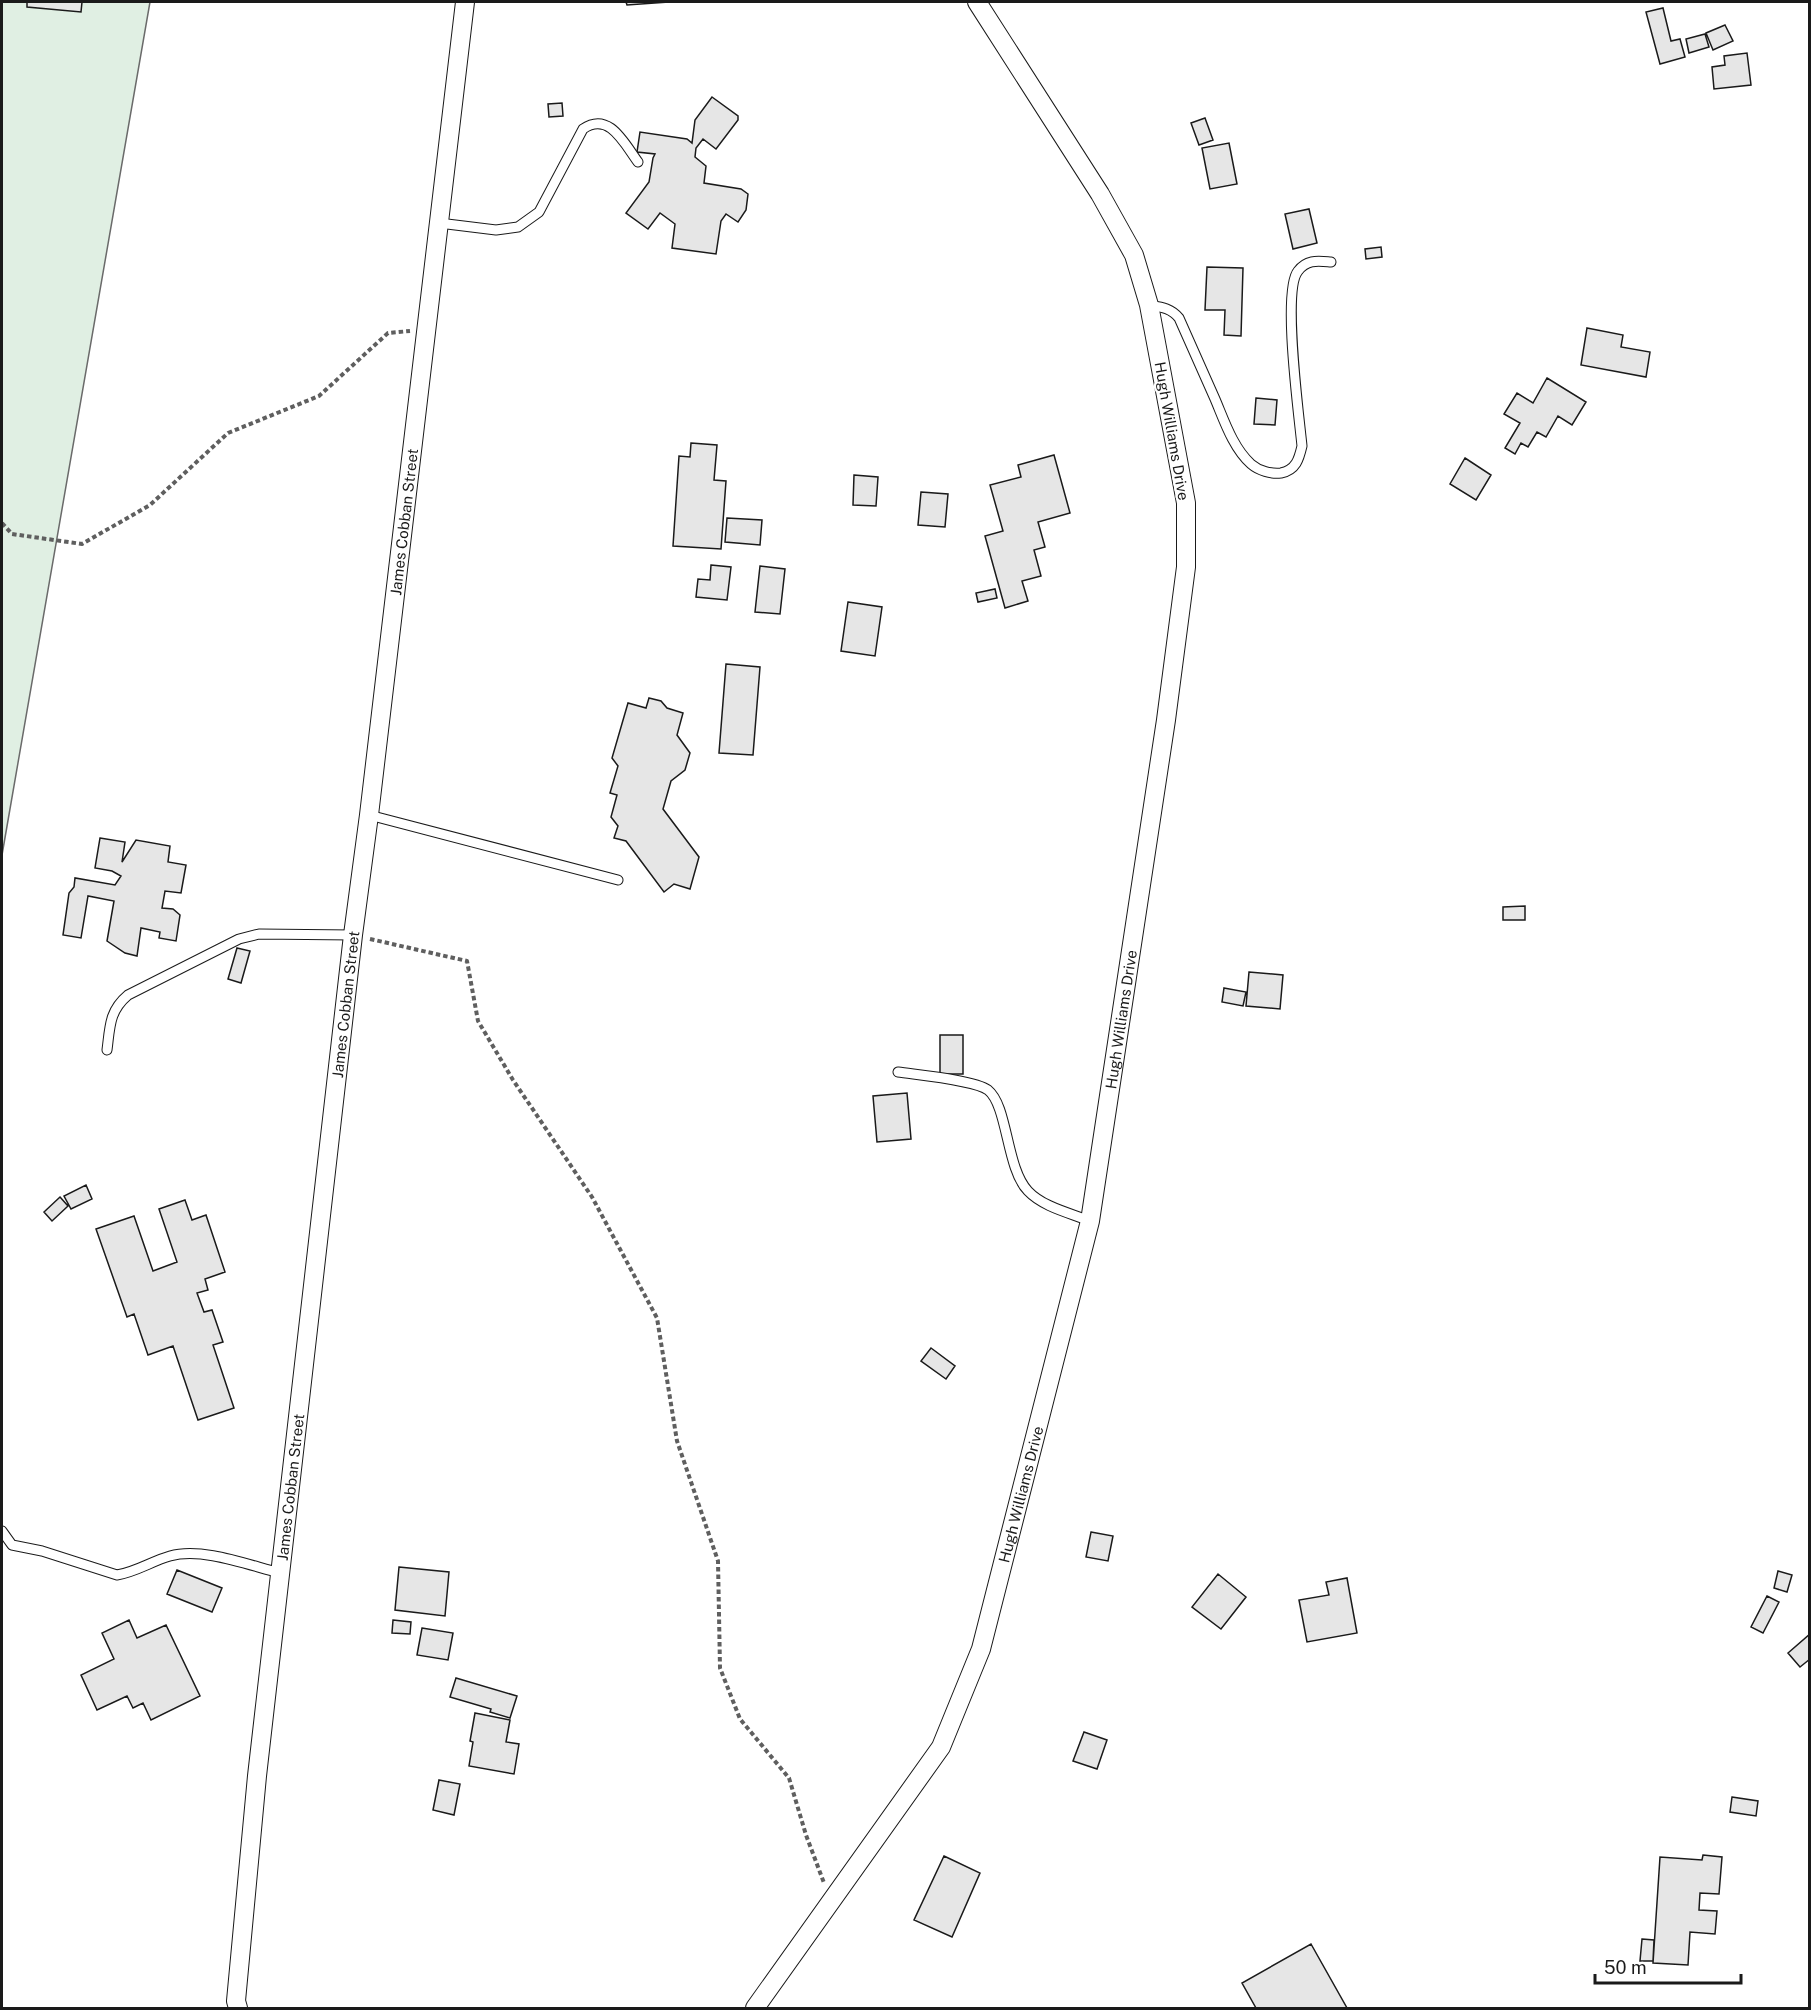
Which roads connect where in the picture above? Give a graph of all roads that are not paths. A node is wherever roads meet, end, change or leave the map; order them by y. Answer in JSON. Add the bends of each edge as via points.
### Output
{"nodes":[{"id":1,"x":465,"y":2,"type":"edge"},
{"id":2,"x":977,"y":2,"type":"edge"},
{"id":3,"x":638,"y":162,"type":"dead end"},
{"id":4,"x":439,"y":223,"type":"junction"},
{"id":5,"x":1331,"y":262,"type":"dead end"},
{"id":6,"x":1149,"y":305,"type":"junction"},
{"id":7,"x":369,"y":815,"type":"junction"},
{"id":8,"x":618,"y":880,"type":"dead end"},
{"id":9,"x":352,"y":935,"type":"junction"},
{"id":10,"x":107,"y":1050,"type":"dead end"},
{"id":11,"x":898,"y":1072,"type":"dead end"},
{"id":12,"x":1090,"y":1221,"type":"junction"},
{"id":13,"x":2,"y":1531,"type":"edge"},
{"id":14,"x":280,"y":1573,"type":"junction"},
{"id":15,"x":238,"y":2008,"type":"edge"},
{"id":16,"x":755,"y":2008,"type":"edge"}],
"edges":[{"from":1,"to":4,"type":"street","name":"James Cobban Street"},
{"from":2,"to":6,"type":"street","name":"Hugh Williams Drive","via":[[1100,194],[1134,255]]},
{"from":3,"to":4,"type":"lane","via":[[612,128],[592,123],[583,129],[539,212],[518,227],[496,230]]},
{"from":4,"to":7,"type":"street","name":"James Cobban Street"},
{"from":5,"to":6,"type":"lane","via":[[1304,264],[1291,289],[1302,446],[1299,460],[1291,470],[1282,473],[1259,470],[1249,462],[1231,435],[1179,318],[1174,312]]},
{"from":6,"to":12,"type":"street","name":"Hugh Williams Drive","via":[[1186,503],[1186,567]]},
{"from":7,"to":8,"type":"lane"},
{"from":7,"to":9,"type":"street","name":"James Cobban Street"},
{"from":9,"to":10,"type":"lane","via":[[259,934],[239,939],[117,1004]]},
{"from":9,"to":14,"type":"street","name":"James Cobban Street"},
{"from":11,"to":12,"type":"lane","via":[[976,1085],[989,1091],[998,1105],[1018,1177],[1029,1192],[1046,1204]]},
{"from":12,"to":16,"type":"street","name":"Hugh Williams Drive","via":[[981,1649],[941,1747]]},
{"from":13,"to":14,"type":"lane","via":[[12,1545],[117,1575],[184,1553]]},
{"from":14,"to":15,"type":"street","name":"James Cobban Street","via":[[256,1788]]}]}
